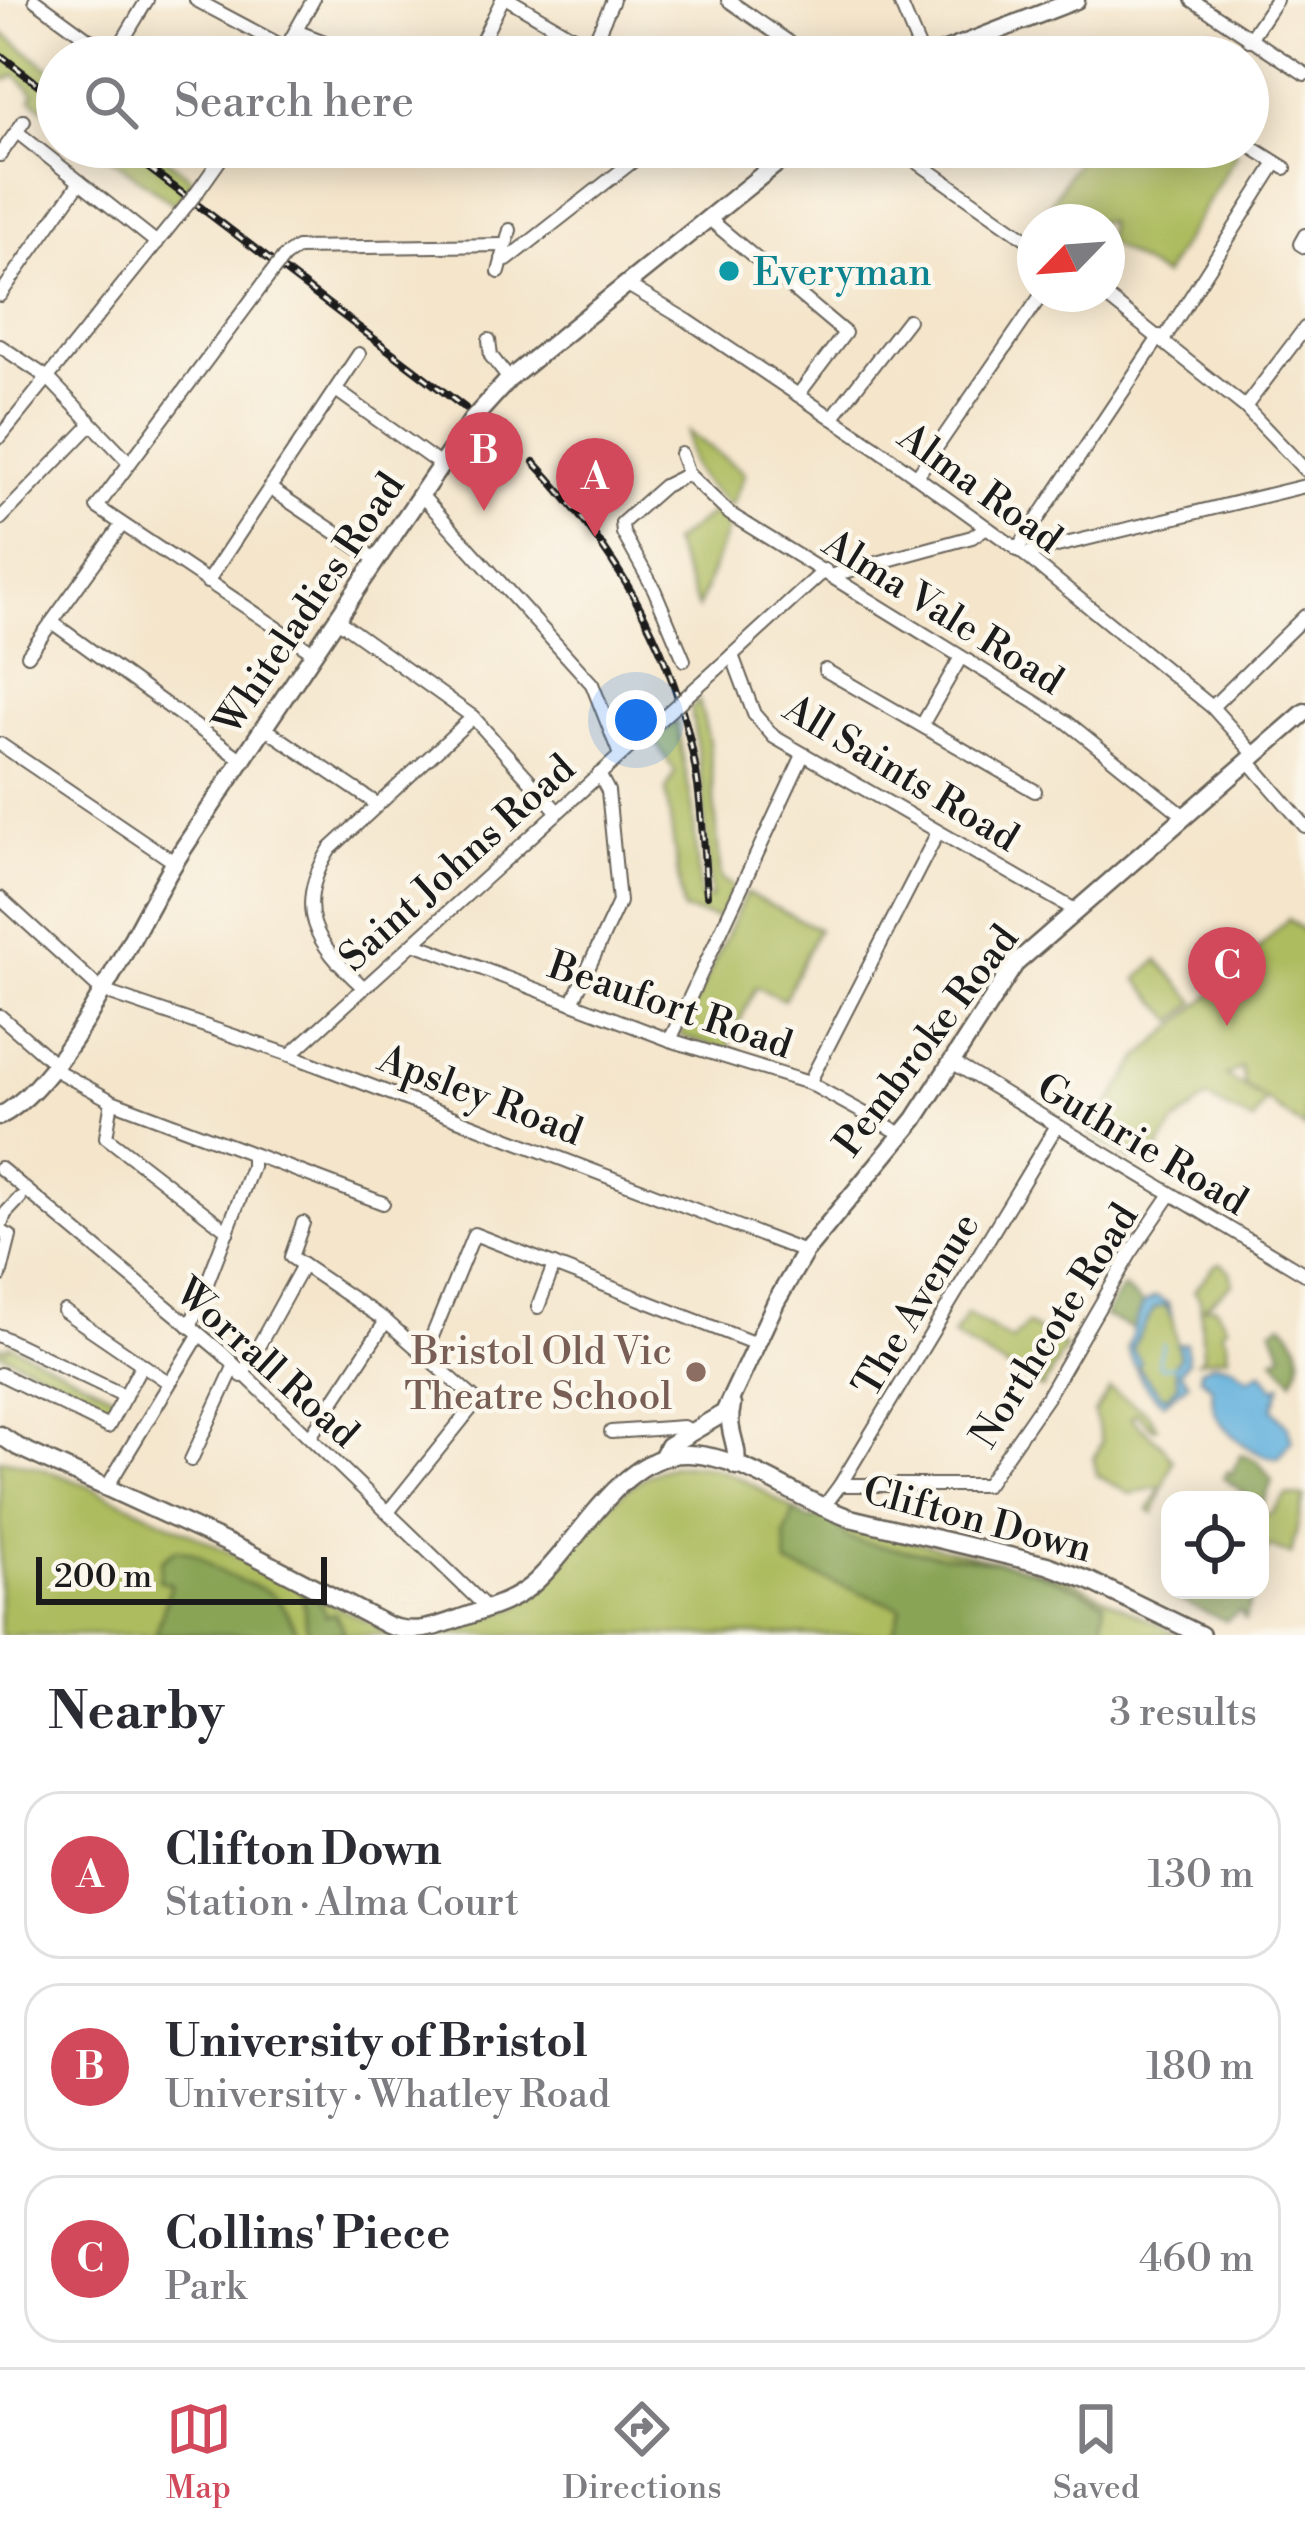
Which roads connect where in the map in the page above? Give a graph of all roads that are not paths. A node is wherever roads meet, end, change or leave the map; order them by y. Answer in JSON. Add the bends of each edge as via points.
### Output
{"nodes":[{"id":1,"x":35,"y":0,"type":"edge"},
{"id":2,"x":146,"y":0,"type":"edge"},
{"id":3,"x":196,"y":0,"type":"edge"},
{"id":4,"x":313,"y":0,"type":"edge"},
{"id":5,"x":506,"y":0,"type":"edge"},
{"id":6,"x":613,"y":0,"type":"edge"},
{"id":7,"x":728,"y":0,"type":"edge"},
{"id":8,"x":899,"y":0,"type":"edge"},
{"id":9,"x":1076,"y":0,"type":"edge"},
{"id":10,"x":1192,"y":0,"type":"edge"},
{"id":11,"x":1276,"y":0,"type":"edge"},
{"id":12,"x":296,"y":31,"type":"junction"},
{"id":13,"x":84,"y":36,"type":"edge"},
{"id":14,"x":125,"y":36,"type":"edge"},
{"id":15,"x":257,"y":36,"type":"edge"},
{"id":16,"x":293,"y":36,"type":"edge"},
{"id":17,"x":309,"y":36,"type":"edge"},
{"id":18,"x":486,"y":36,"type":"edge"},
{"id":19,"x":564,"y":36,"type":"edge"},
{"id":20,"x":597,"y":36,"type":"edge"},
{"id":21,"x":780,"y":36,"type":"edge"},
{"id":22,"x":917,"y":36,"type":"edge"},
{"id":23,"x":982,"y":36,"type":"edge"},
{"id":24,"x":1244,"y":36,"type":"edge"},
{"id":25,"x":1254,"y":36,"type":"edge"},
{"id":26,"x":1269,"y":52,"type":"edge"},
{"id":27,"x":1305,"y":74,"type":"edge"},
{"id":28,"x":36,"y":142,"type":"edge"},
{"id":29,"x":0,"y":155,"type":"edge"},
{"id":30,"x":1269,"y":158,"type":"edge"},
{"id":31,"x":65,"y":168,"type":"edge"},
{"id":32,"x":214,"y":168,"type":"edge"},
{"id":33,"x":624,"y":168,"type":"edge"},
{"id":34,"x":771,"y":168,"type":"edge"},
{"id":35,"x":926,"y":168,"type":"edge"},
{"id":36,"x":80,"y":182,"type":"junction"},
{"id":37,"x":708,"y":218,"type":"junction"},
{"id":38,"x":510,"y":230,"type":"dead end"},
{"id":39,"x":1017,"y":232,"type":"edge"},
{"id":40,"x":1305,"y":236,"type":"edge"},
{"id":41,"x":157,"y":243,"type":"junction"},
{"id":42,"x":1305,"y":248,"type":"edge"},
{"id":43,"x":502,"y":259,"type":"junction"},
{"id":44,"x":630,"y":280,"type":"junction"},
{"id":45,"x":0,"y":295,"type":"edge"},
{"id":46,"x":1125,"y":310,"type":"edge"},
{"id":47,"x":1030,"y":312,"type":"edge"},
{"id":48,"x":908,"y":320,"type":"dead end"},
{"id":49,"x":1305,"y":328,"type":"edge"},
{"id":50,"x":1162,"y":338,"type":"junction"},
{"id":51,"x":489,"y":340,"type":"dead end"},
{"id":52,"x":0,"y":346,"type":"edge"},
{"id":53,"x":359,"y":354,"type":"dead end"},
{"id":54,"x":48,"y":379,"type":"junction"},
{"id":55,"x":509,"y":379,"type":"junction"},
{"id":56,"x":336,"y":390,"type":"junction"},
{"id":57,"x":798,"y":395,"type":"junction"},
{"id":58,"x":1245,"y":407,"type":"junction"},
{"id":59,"x":832,"y":418,"type":"junction"},
{"id":60,"x":92,"y":424,"type":"junction"},
{"id":61,"x":0,"y":437,"type":"edge"},
{"id":62,"x":681,"y":454,"type":"dead end"},
{"id":63,"x":129,"y":462,"type":"junction"},
{"id":64,"x":442,"y":466,"type":"junction"},
{"id":65,"x":1305,"y":470,"type":"edge"},
{"id":66,"x":688,"y":474,"type":"junction"},
{"id":67,"x":917,"y":476,"type":"junction"},
{"id":68,"x":1305,"y":486,"type":"edge"},
{"id":69,"x":271,"y":489,"type":"junction"},
{"id":70,"x":421,"y":495,"type":"junction"},
{"id":71,"x":0,"y":519,"type":"edge"},
{"id":72,"x":121,"y":526,"type":"junction"},
{"id":73,"x":985,"y":528,"type":"junction"},
{"id":74,"x":1020,"y":552,"type":"junction"},
{"id":75,"x":376,"y":560,"type":"junction"},
{"id":76,"x":829,"y":573,"type":"junction"},
{"id":77,"x":208,"y":582,"type":"junction"},
{"id":78,"x":1305,"y":616,"type":"edge"},
{"id":79,"x":336,"y":619,"type":"junction"},
{"id":80,"x":53,"y":623,"type":"junction"},
{"id":81,"x":313,"y":652,"type":"junction"},
{"id":82,"x":28,"y":655,"type":"dead end"},
{"id":83,"x":732,"y":655,"type":"junction"},
{"id":84,"x":961,"y":657,"type":"junction"},
{"id":85,"x":684,"y":660,"type":"dead end"},
{"id":86,"x":824,"y":670,"type":"dead end"},
{"id":87,"x":1212,"y":707,"type":"junction"},
{"id":88,"x":1305,"y":712,"type":"edge"},
{"id":89,"x":473,"y":717,"type":"junction"},
{"id":90,"x":922,"y":725,"type":"junction"},
{"id":91,"x":263,"y":727,"type":"junction"},
{"id":92,"x":0,"y":744,"type":"edge"},
{"id":93,"x":620,"y":755,"type":"junction"},
{"id":94,"x":803,"y":755,"type":"junction"},
{"id":95,"x":1251,"y":757,"type":"junction"},
{"id":96,"x":241,"y":759,"type":"junction"},
{"id":97,"x":599,"y":774,"type":"junction"},
{"id":98,"x":1035,"y":791,"type":"dead end"},
{"id":99,"x":377,"y":804,"type":"junction"},
{"id":100,"x":557,"y":811,"type":"junction"},
{"id":101,"x":1183,"y":815,"type":"junction"},
{"id":102,"x":1305,"y":826,"type":"edge"},
{"id":103,"x":938,"y":832,"type":"junction"},
{"id":104,"x":174,"y":862,"type":"junction"},
{"id":105,"x":0,"y":898,"type":"edge"},
{"id":106,"x":1075,"y":910,"type":"junction"},
{"id":107,"x":414,"y":943,"type":"junction"},
{"id":108,"x":105,"y":985,"type":"junction"},
{"id":109,"x":362,"y":986,"type":"junction"},
{"id":110,"x":572,"y":1003,"type":"junction"},
{"id":111,"x":0,"y":1016,"type":"edge"},
{"id":112,"x":670,"y":1040,"type":"junction"},
{"id":113,"x":290,"y":1055,"type":"junction"},
{"id":114,"x":950,"y":1061,"type":"junction"},
{"id":115,"x":53,"y":1066,"type":"junction"},
{"id":116,"x":809,"y":1083,"type":"junction"},
{"id":117,"x":112,"y":1101,"type":"junction"},
{"id":118,"x":2,"y":1119,"type":"edge"},
{"id":119,"x":1056,"y":1127,"type":"junction"},
{"id":120,"x":902,"y":1134,"type":"junction"},
{"id":121,"x":252,"y":1156,"type":"junction"},
{"id":122,"x":0,"y":1168,"type":"edge"},
{"id":123,"x":1171,"y":1194,"type":"junction"},
{"id":124,"x":20,"y":1198,"type":"dead end"},
{"id":125,"x":383,"y":1203,"type":"dead end"},
{"id":126,"x":1,"y":1221,"type":"edge"},
{"id":127,"x":303,"y":1223,"type":"dead end"},
{"id":128,"x":228,"y":1231,"type":"junction"},
{"id":129,"x":805,"y":1252,"type":"junction"},
{"id":130,"x":303,"y":1265,"type":"junction"},
{"id":131,"x":554,"y":1265,"type":"junction"},
{"id":132,"x":1305,"y":1274,"type":"edge"},
{"id":133,"x":0,"y":1276,"type":"edge"},
{"id":134,"x":538,"y":1307,"type":"dead end"},
{"id":135,"x":64,"y":1311,"type":"dead end"},
{"id":136,"x":386,"y":1321,"type":"junction"},
{"id":137,"x":195,"y":1331,"type":"junction"},
{"id":138,"x":0,"y":1336,"type":"edge"},
{"id":139,"x":756,"y":1345,"type":"junction"},
{"id":140,"x":425,"y":1354,"type":"junction"},
{"id":141,"x":142,"y":1364,"type":"junction"},
{"id":142,"x":238,"y":1372,"type":"junction"},
{"id":143,"x":0,"y":1375,"type":"edge"},
{"id":144,"x":168,"y":1382,"type":"junction"},
{"id":145,"x":124,"y":1396,"type":"junction"},
{"id":146,"x":734,"y":1398,"type":"junction"},
{"id":147,"x":692,"y":1431,"type":"junction"},
{"id":148,"x":611,"y":1432,"type":"dead end"},
{"id":149,"x":0,"y":1435,"type":"edge"},
{"id":150,"x":310,"y":1437,"type":"junction"},
{"id":151,"x":9,"y":1448,"type":"edge"},
{"id":152,"x":663,"y":1456,"type":"junction"},
{"id":153,"x":191,"y":1460,"type":"dead end"},
{"id":154,"x":736,"y":1466,"type":"junction"},
{"id":155,"x":840,"y":1486,"type":"junction"},
{"id":156,"x":107,"y":1487,"type":"junction"},
{"id":157,"x":822,"y":1509,"type":"junction"},
{"id":158,"x":388,"y":1512,"type":"junction"},
{"id":159,"x":488,"y":1609,"type":"junction"},
{"id":160,"x":1201,"y":1635,"type":"edge"}],
"edges":[{"from":1,"to":13,"type":"street"},
{"from":2,"to":14,"type":"street"},
{"from":3,"to":15,"type":"street"},
{"from":4,"to":12,"type":"street"},
{"from":5,"to":18,"type":"street"},
{"from":5,"to":19,"type":"street"},
{"from":6,"to":20,"type":"street"},
{"from":7,"to":21,"type":"street"},
{"from":8,"to":22,"type":"street"},
{"from":9,"to":23,"type":"main road"},
{"from":10,"to":24,"type":"street"},
{"from":11,"to":25,"type":"street"},
{"from":12,"to":16,"type":"street"},
{"from":12,"to":17,"type":"street"},
{"from":26,"to":27,"type":"street"},
{"from":28,"to":29,"type":"street","via":[[20,127]]},
{"from":30,"to":50,"type":"street","via":[[1280,165]]},
{"from":31,"to":36,"type":"street"},
{"from":32,"to":41,"type":"street","bridge":true},
{"from":33,"to":43,"type":"street"},
{"from":34,"to":37,"type":"main road","name":"Whiteladies Road"},
{"from":35,"to":39,"type":"street"},
{"from":36,"to":41,"type":"street"},
{"from":36,"to":45,"type":"street"},
{"from":37,"to":44,"type":"main road","name":"Whiteladies Road"},
{"from":37,"to":57,"type":"street","via":[[845,333]]},
{"from":38,"to":43,"type":"street"},
{"from":40,"to":42,"type":"street"},
{"from":41,"to":54,"type":"street"},
{"from":43,"to":63,"type":"street","bridge":true,"via":[[297,248]]},
{"from":44,"to":55,"type":"main road","name":"Whiteladies Road"},
{"from":44,"to":57,"type":"street","name":"Alma Road"},
{"from":46,"to":50,"type":"street"},
{"from":47,"to":67,"type":"street"},
{"from":48,"to":59,"type":"street"},
{"from":49,"to":58,"type":"street"},
{"from":50,"to":58,"type":"street"},
{"from":50,"to":74,"type":"street"},
{"from":51,"to":55,"type":"street"},
{"from":52,"to":54,"type":"street"},
{"from":53,"to":56,"type":"street"},
{"from":54,"to":60,"type":"street"},
{"from":54,"to":61,"type":"street"},
{"from":55,"to":64,"type":"main road","name":"Whiteladies Road"},
{"from":56,"to":64,"type":"street"},
{"from":56,"to":69,"type":"street"},
{"from":57,"to":59,"type":"street","name":"Alma Road"},
{"from":58,"to":65,"type":"street"},
{"from":59,"to":67,"type":"street","name":"Alma Road"},
{"from":60,"to":63,"type":"street"},
{"from":60,"to":71,"type":"street"},
{"from":62,"to":66,"type":"street","name":"Alma Vale Road"},
{"from":63,"to":72,"type":"street","via":[[97,507]]},
{"from":64,"to":70,"type":"main road","name":"Whiteladies Road"},
{"from":66,"to":76,"type":"street","name":"Alma Vale Road","via":[[730,514]]},
{"from":66,"to":85,"type":"street","via":[[622,523]]},
{"from":67,"to":73,"type":"street","name":"Alma Road"},
{"from":68,"to":74,"type":"street"},
{"from":69,"to":75,"type":"street"},
{"from":69,"to":77,"type":"street"},
{"from":70,"to":75,"type":"main road","name":"Whiteladies Road"},
{"from":70,"to":93,"type":"street","via":[[592,684]]},
{"from":72,"to":77,"type":"street"},
{"from":72,"to":80,"type":"street"},
{"from":73,"to":74,"type":"street","name":"Alma Road"},
{"from":73,"to":76,"type":"street","name":"Saint Johns Road"},
{"from":74,"to":87,"type":"street","name":"Alma Road"},
{"from":75,"to":79,"type":"main road","name":"Whiteladies Road"},
{"from":76,"to":83,"type":"street","name":"Saint Johns Road"},
{"from":76,"to":84,"type":"street","name":"Alma Vale Road"},
{"from":77,"to":81,"type":"street"},
{"from":78,"to":87,"type":"street"},
{"from":79,"to":81,"type":"main road","name":"Whiteladies Road"},
{"from":79,"to":89,"type":"street"},
{"from":80,"to":82,"type":"street"},
{"from":80,"to":96,"type":"street"},
{"from":81,"to":91,"type":"main road","name":"Whiteladies Road"},
{"from":83,"to":93,"type":"street","name":"Saint Johns Road","bridge":true},
{"from":83,"to":94,"type":"street","name":"All Saints Road","via":[[763,727]]},
{"from":84,"to":90,"type":"street"},
{"from":84,"to":101,"type":"street","name":"Alma Vale Road","via":[[1067,722]]},
{"from":86,"to":90,"type":"street"},
{"from":87,"to":95,"type":"street","name":"Alma Road"},
{"from":88,"to":95,"type":"main road","name":"Pembroke Road"},
{"from":89,"to":99,"type":"street"},
{"from":89,"to":100,"type":"street"},
{"from":90,"to":98,"type":"street"},
{"from":91,"to":96,"type":"main road","name":"Whiteladies Road"},
{"from":91,"to":99,"type":"street"},
{"from":92,"to":104,"type":"street"},
{"from":93,"to":97,"type":"street","name":"Saint Johns Road"},
{"from":94,"to":103,"type":"street","name":"All Saints Road"},
{"from":94,"to":112,"type":"street"},
{"from":95,"to":101,"type":"main road","name":"Pembroke Road"},
{"from":95,"to":102,"type":"street","name":"Alma Road"},
{"from":96,"to":104,"type":"main road","name":"Whiteladies Road"},
{"from":97,"to":100,"type":"street","name":"Saint Johns Road"},
{"from":97,"to":110,"type":"street","via":[[608,791],[619,902]]},
{"from":99,"to":109,"type":"street","via":[[330,848],[310,898],[319,939]]},
{"from":100,"to":107,"type":"street","name":"Saint Johns Road"},
{"from":101,"to":106,"type":"main road","name":"Pembroke Road"},
{"from":103,"to":106,"type":"street","name":"All Saints Road"},
{"from":103,"to":116,"type":"street"},
{"from":104,"to":108,"type":"main road","name":"Whiteladies Road"},
{"from":105,"to":108,"type":"street","name":"Apsley Road"},
{"from":106,"to":114,"type":"main road","name":"Pembroke Road","via":[[1007,974]]},
{"from":107,"to":109,"type":"street","name":"Saint Johns Road"},
{"from":107,"to":110,"type":"street","name":"Beaufort Road"},
{"from":108,"to":113,"type":"street","name":"Apsley Road"},
{"from":108,"to":115,"type":"main road","name":"Whiteladies Road"},
{"from":109,"to":113,"type":"street","name":"Saint Johns Road"},
{"from":110,"to":112,"type":"street","name":"Beaufort Road"},
{"from":111,"to":115,"type":"street"},
{"from":112,"to":116,"type":"street","name":"Beaufort Road"},
{"from":113,"to":129,"type":"street","name":"Apsley Road"},
{"from":114,"to":119,"type":"street","name":"Guthrie Road"},
{"from":114,"to":120,"type":"main road","name":"Pembroke Road"},
{"from":115,"to":117,"type":"street"},
{"from":115,"to":118,"type":"main road","name":"Whiteladies Road"},
{"from":116,"to":120,"type":"street","name":"Beaufort Road"},
{"from":117,"to":121,"type":"street"},
{"from":117,"to":128,"type":"street","via":[[106,1137]]},
{"from":119,"to":123,"type":"street","name":"Guthrie Road"},
{"from":119,"to":155,"type":"street","name":"The Avenue"},
{"from":120,"to":129,"type":"main road","name":"Pembroke Road"},
{"from":121,"to":125,"type":"street"},
{"from":121,"to":128,"type":"street"},
{"from":122,"to":137,"type":"street","name":"Worrall Road"},
{"from":123,"to":132,"type":"street","name":"Guthrie Road"},
{"from":123,"to":155,"type":"street","name":"Northcote Road","via":[[986,1485]]},
{"from":124,"to":126,"type":"street"},
{"from":126,"to":133,"type":"street","via":[[10,1236]]},
{"from":127,"to":130,"type":"street","via":[[291,1257]]},
{"from":128,"to":137,"type":"street"},
{"from":129,"to":139,"type":"main road","name":"Pembroke Road"},
{"from":130,"to":136,"type":"street"},
{"from":130,"to":142,"type":"street"},
{"from":131,"to":134,"type":"street"},
{"from":131,"to":139,"type":"street"},
{"from":131,"to":140,"type":"street","via":[[474,1234]]},
{"from":135,"to":141,"type":"street"},
{"from":136,"to":140,"type":"street"},
{"from":136,"to":150,"type":"street"},
{"from":137,"to":142,"type":"street","name":"Worrall Road"},
{"from":137,"to":144,"type":"street"},
{"from":138,"to":145,"type":"street"},
{"from":139,"to":146,"type":"main road","name":"Pembroke Road"},
{"from":140,"to":158,"type":"street","via":[[477,1401]]},
{"from":141,"to":144,"type":"street"},
{"from":141,"to":145,"type":"street"},
{"from":142,"to":150,"type":"street","name":"Worrall Road"},
{"from":142,"to":153,"type":"street"},
{"from":143,"to":145,"type":"street","via":[[109,1427]]},
{"from":144,"to":156,"type":"street"},
{"from":146,"to":147,"type":"main road","name":"Pembroke Road"},
{"from":146,"to":154,"type":"main road","via":[[728,1429]]},
{"from":147,"to":148,"type":"street"},
{"from":147,"to":152,"type":"main road","name":"Pembroke Road"},
{"from":149,"to":151,"type":"main road","name":"Pembroke Road"},
{"from":150,"to":158,"type":"street","name":"Worrall Road"},
{"from":151,"to":156,"type":"main road","name":"Pembroke Road"},
{"from":152,"to":154,"type":"main road","name":"Clifton Down"},
{"from":152,"to":159,"type":"main road","name":"Pembroke Road","via":[[631,1474],[534,1583]]},
{"from":154,"to":157,"type":"main road","name":"Clifton Down"},
{"from":155,"to":157,"type":"street","name":"The Avenue"},
{"from":156,"to":159,"type":"main road","name":"Pembroke Road","via":[[395,1628],[421,1631]]},
{"from":157,"to":160,"type":"main road","name":"Clifton Down","via":[[1047,1565]]},
{"from":158,"to":159,"type":"street","name":"Worrall Road"}]}
